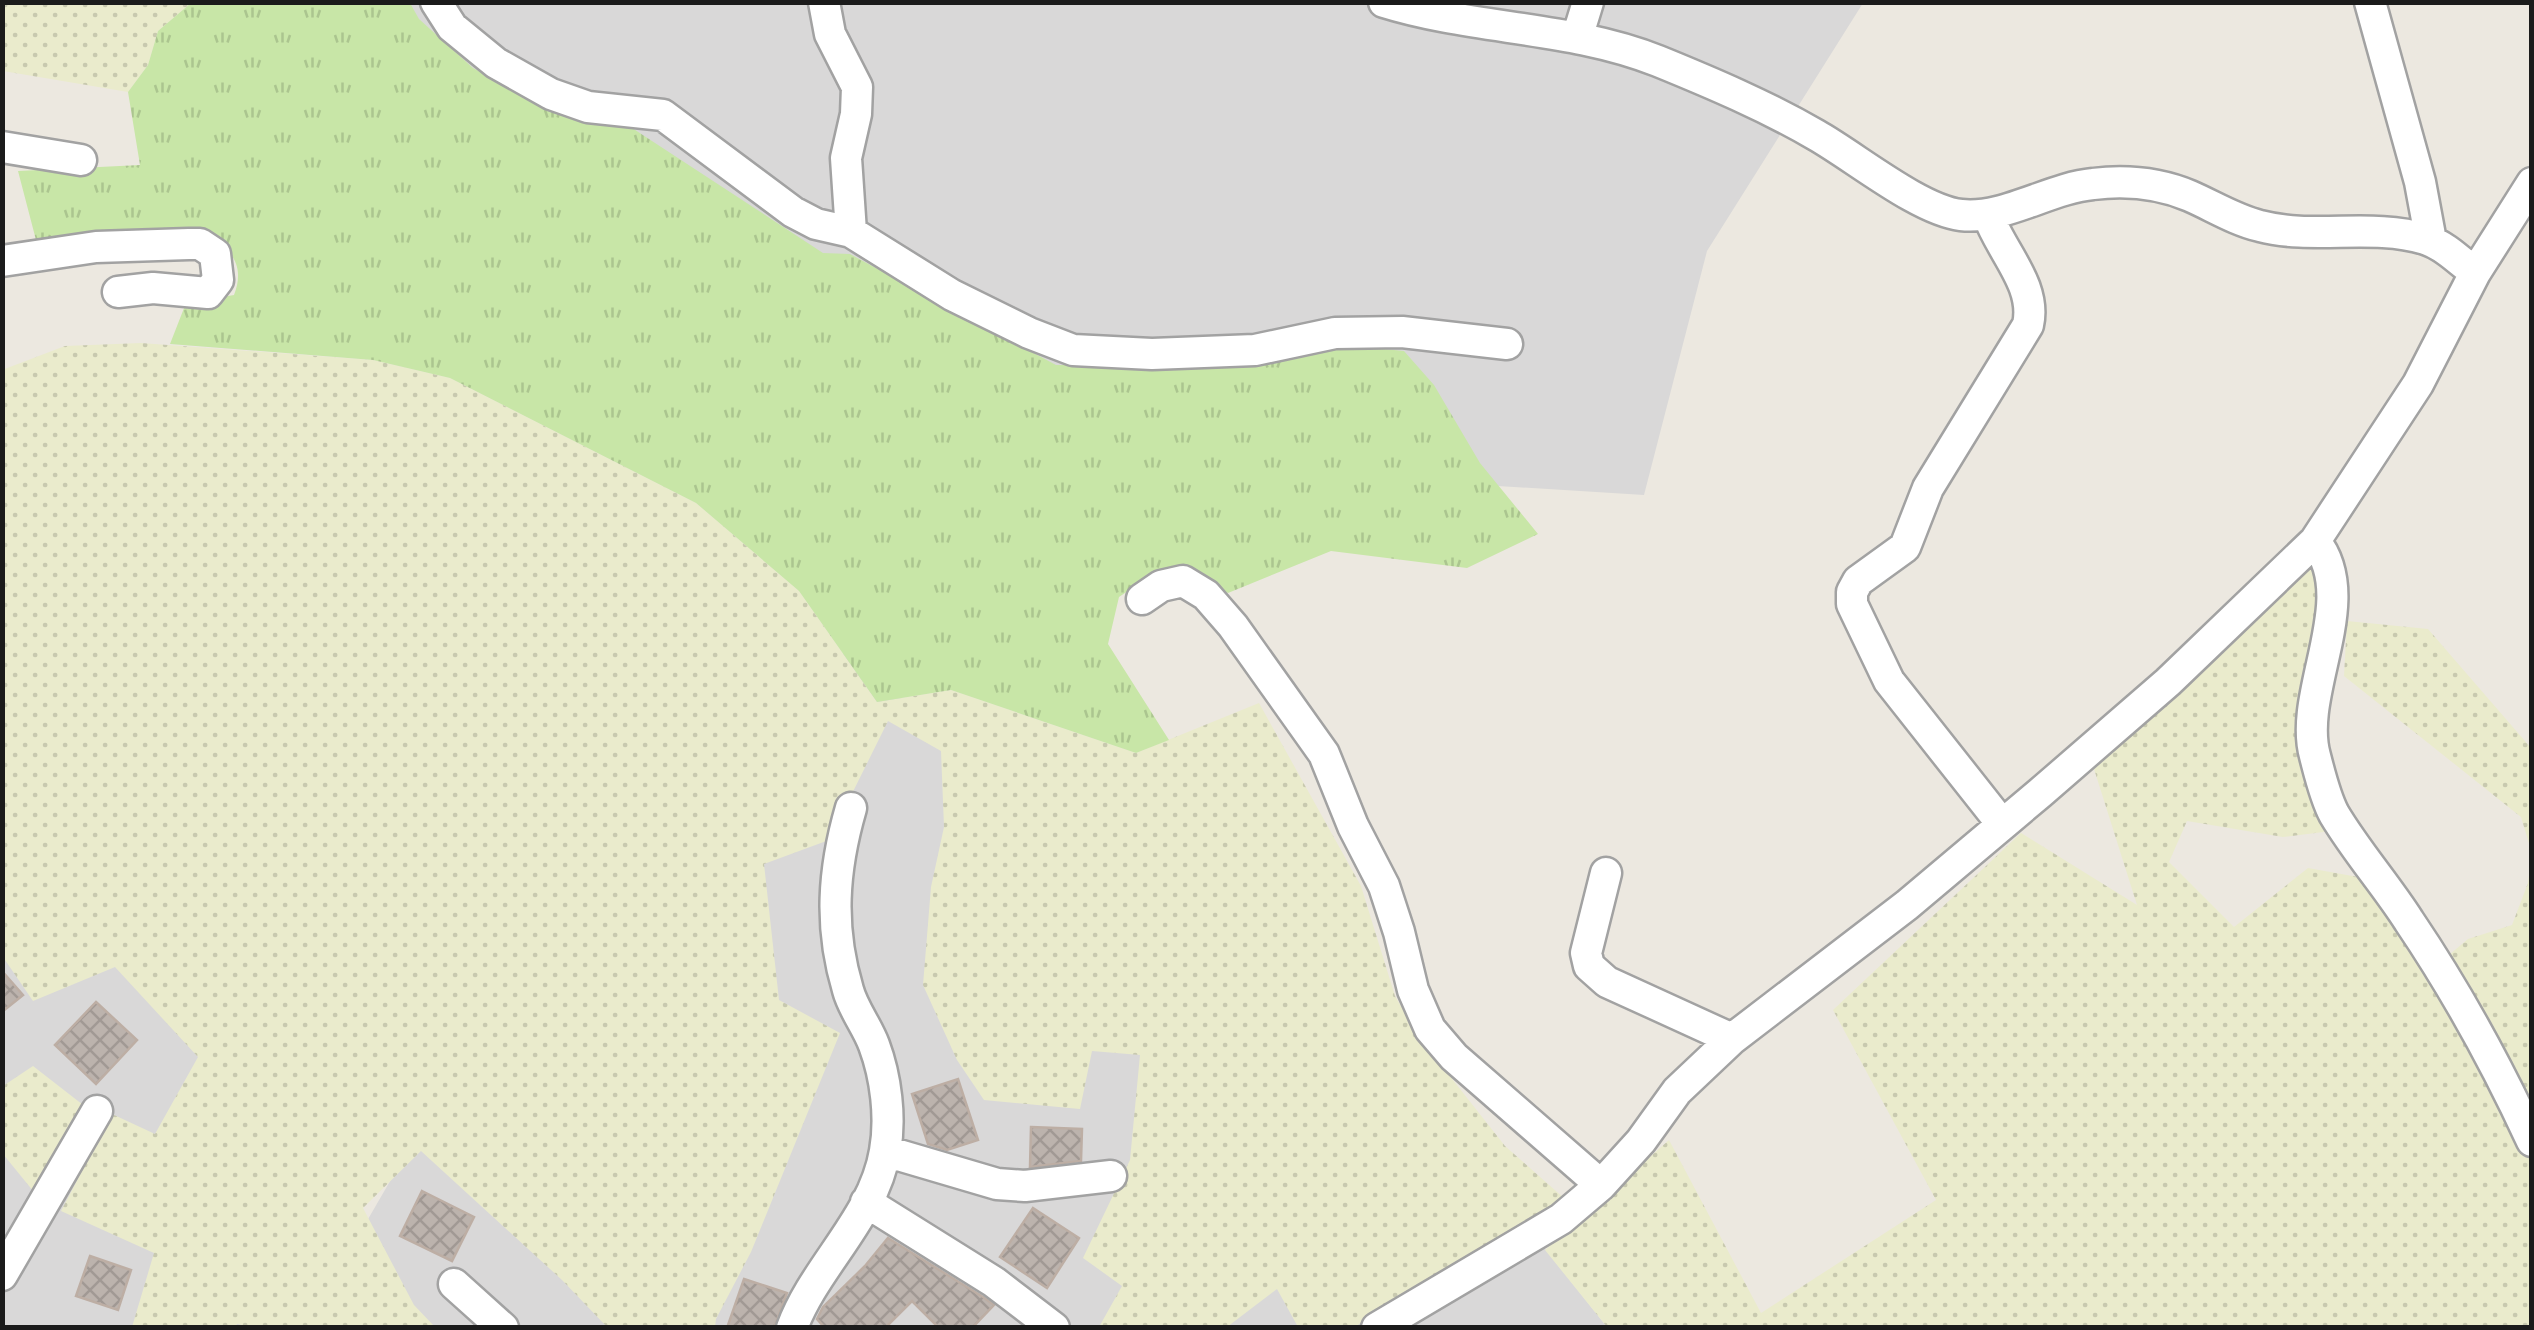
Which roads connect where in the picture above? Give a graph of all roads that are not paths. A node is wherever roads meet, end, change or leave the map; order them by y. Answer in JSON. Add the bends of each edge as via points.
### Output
{"nodes":[{"id":1,"x":436,"y":2,"type":"edge"},
{"id":2,"x":824,"y":2,"type":"edge"},
{"id":3,"x":1384,"y":2,"type":"edge"},
{"id":4,"x":1588,"y":2,"type":"edge"},
{"id":5,"x":2370,"y":2,"type":"edge"},
{"id":6,"x":1577,"y":38,"type":"junction"},
{"id":7,"x":2,"y":147,"type":"edge"},
{"id":8,"x":80,"y":160,"type":"dead end"},
{"id":9,"x":2532,"y":183,"type":"edge"},
{"id":10,"x":1988,"y":214,"type":"junction"},
{"id":11,"x":851,"y":232,"type":"junction"},
{"id":12,"x":2431,"y":241,"type":"junction"},
{"id":13,"x":2,"y":261,"type":"edge"},
{"id":14,"x":2475,"y":274,"type":"junction"},
{"id":15,"x":118,"y":292,"type":"dead end"},
{"id":16,"x":1507,"y":344,"type":"dead end"},
{"id":17,"x":2315,"y":541,"type":"junction"},
{"id":18,"x":1142,"y":599,"type":"dead end"},
{"id":19,"x":852,"y":808,"type":"dead end"},
{"id":20,"x":2002,"y":824,"type":"junction"},
{"id":21,"x":1606,"y":873,"type":"dead end"},
{"id":22,"x":1732,"y":1040,"type":"junction"},
{"id":23,"x":97,"y":1111,"type":"dead end"},
{"id":24,"x":2532,"y":1141,"type":"edge"},
{"id":25,"x":885,"y":1151,"type":"junction"},
{"id":26,"x":1112,"y":1176,"type":"dead end"},
{"id":27,"x":1601,"y":1185,"type":"junction"},
{"id":28,"x":866,"y":1202,"type":"junction"},
{"id":29,"x":2,"y":1275,"type":"edge"},
{"id":30,"x":454,"y":1284,"type":"dead end"},
{"id":31,"x":503,"y":1328,"type":"edge"},
{"id":32,"x":792,"y":1328,"type":"edge"},
{"id":33,"x":1054,"y":1328,"type":"edge"},
{"id":34,"x":1378,"y":1328,"type":"edge"}],
"edges":[{"from":1,"to":11,"type":"street","via":[[452,27],[496,64],[588,107],[663,114],[793,212]]},
{"from":2,"to":11,"type":"street","via":[[830,34],[857,87],[846,158]]},
{"from":3,"to":6,"type":"street"},
{"from":4,"to":6,"type":"street"},
{"from":5,"to":12,"type":"street"},
{"from":6,"to":10,"type":"street","via":[[1656,61],[1760,106],[1941,210]]},
{"from":7,"to":8,"type":"street"},
{"from":9,"to":14,"type":"street"},
{"from":10,"to":12,"type":"street","via":[[2055,191],[2134,182],[2188,195],[2259,226]]},
{"from":10,"to":20,"type":"street","via":[[2030,297],[2028,325],[1928,488],[1905,547],[1858,581],[1852,604],[1888,680]]},
{"from":11,"to":16,"type":"street","via":[[952,294],[1073,350],[1255,350],[1371,332]]},
{"from":12,"to":14,"type":"street"},
{"from":13,"to":15,"type":"street","via":[[96,247],[200,244],[215,254],[218,280],[208,293]]},
{"from":14,"to":17,"type":"street","via":[[2418,384]]},
{"from":17,"to":20,"type":"street","via":[[2168,682]]},
{"from":17,"to":24,"type":"street","via":[[2333,584],[2313,750],[2324,788],[2334,814],[2474,1022]]},
{"from":18,"to":27,"type":"street","via":[[1184,581],[1233,626],[1324,754],[1384,886],[1430,1028]]},
{"from":19,"to":25,"type":"street","via":[[839,851],[834,918],[849,994],[881,1069]]},
{"from":20,"to":22,"type":"street"},
{"from":21,"to":22,"type":"street","via":[[1586,953],[1589,966],[1607,982]]},
{"from":22,"to":27,"type":"street","via":[[1677,1090]]},
{"from":23,"to":29,"type":"street"},
{"from":25,"to":26,"type":"street","via":[[997,1184]]},
{"from":25,"to":28,"type":"street"},
{"from":27,"to":34,"type":"street","via":[[1562,1219]]},
{"from":28,"to":32,"type":"street"},
{"from":28,"to":33,"type":"street"},
{"from":30,"to":31,"type":"street"}]}
